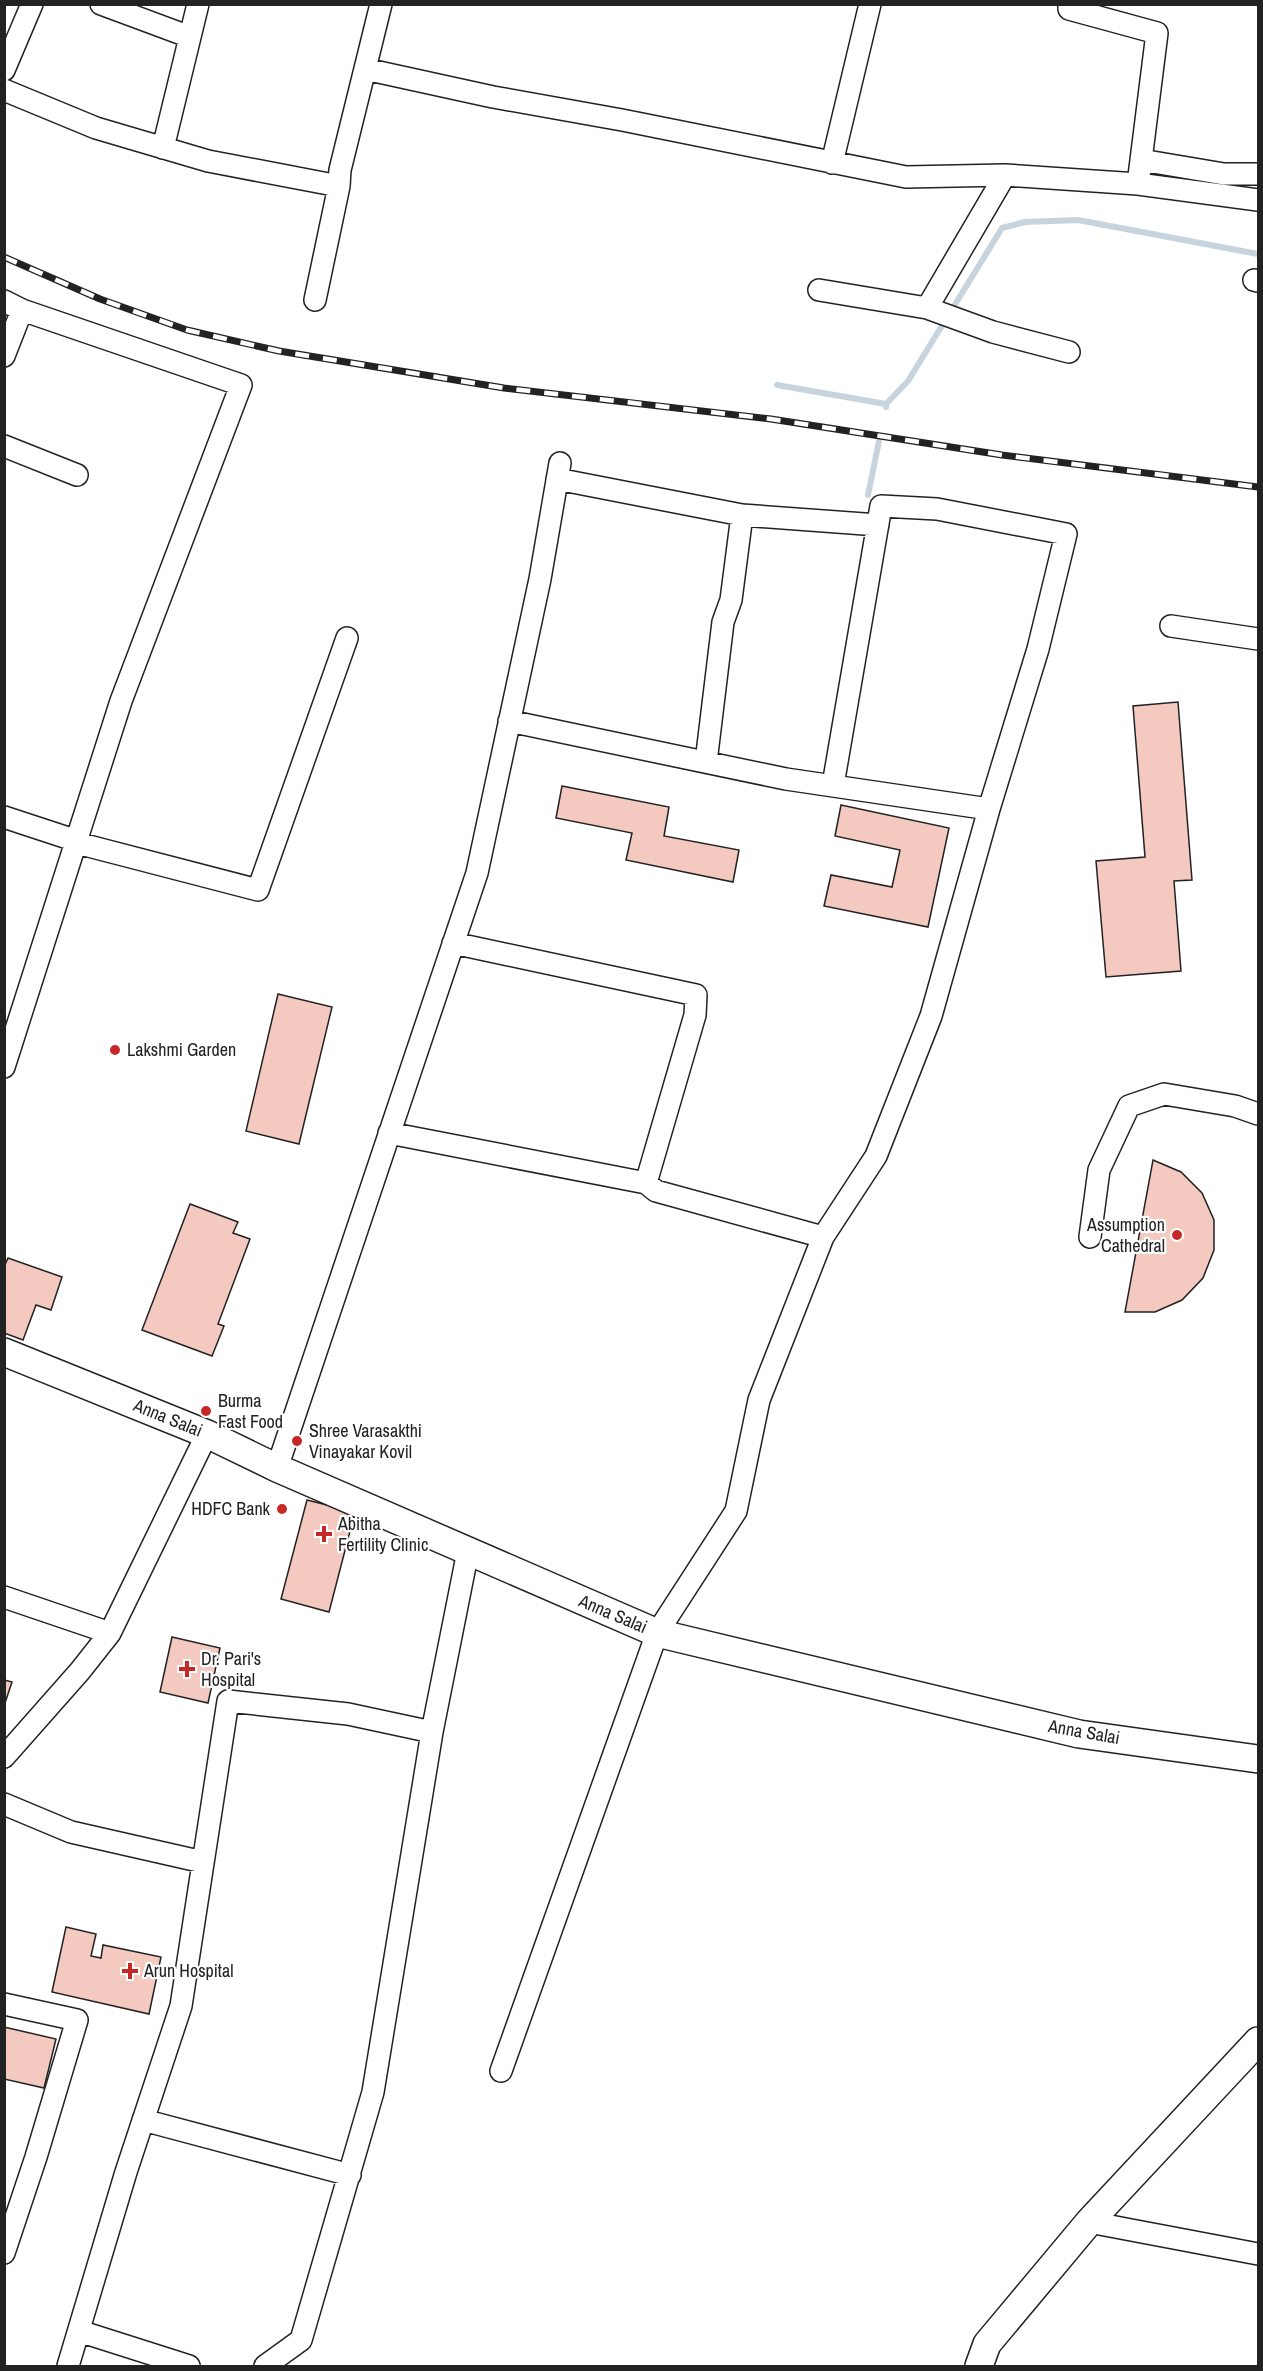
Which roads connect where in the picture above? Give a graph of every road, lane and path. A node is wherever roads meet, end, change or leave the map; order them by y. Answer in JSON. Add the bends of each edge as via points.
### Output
{"nodes":[{"id":1,"x":32,"y":4,"type":"edge"},
{"id":2,"x":101,"y":4,"type":"edge"},
{"id":3,"x":198,"y":4,"type":"edge"},
{"id":4,"x":381,"y":4,"type":"edge"},
{"id":5,"x":870,"y":4,"type":"edge"},
{"id":6,"x":1069,"y":4,"type":"edge"},
{"id":7,"x":190,"y":37,"type":"junction"},
{"id":8,"x":365,"y":69,"type":"junction"},
{"id":9,"x":4,"y":70,"type":"edge"},
{"id":10,"x":4,"y":90,"type":"edge"},
{"id":11,"x":162,"y":148,"type":"junction"},
{"id":12,"x":1141,"y":160,"type":"junction"},
{"id":13,"x":832,"y":163,"type":"junction"},
{"id":14,"x":1258,"y":174,"type":"edge"},
{"id":15,"x":1005,"y":175,"type":"junction"},
{"id":16,"x":1138,"y":184,"type":"junction"},
{"id":17,"x":339,"y":186,"type":"junction"},
{"id":18,"x":1258,"y":200,"type":"edge"},
{"id":19,"x":819,"y":290,"type":"dead end"},
{"id":20,"x":315,"y":300,"type":"dead end"},
{"id":21,"x":13,"y":305,"type":"edge"},
{"id":22,"x":927,"y":308,"type":"junction"},
{"id":23,"x":1069,"y":352,"type":"dead end"},
{"id":24,"x":4,"y":356,"type":"edge"},
{"id":25,"x":4,"y":446,"type":"edge"},
{"id":26,"x":77,"y":475,"type":"dead end"},
{"id":27,"x":742,"y":515,"type":"junction"},
{"id":28,"x":878,"y":525,"type":"junction"},
{"id":29,"x":1171,"y":626,"type":"dead end"},
{"id":30,"x":347,"y":638,"type":"dead end"},
{"id":31,"x":1258,"y":639,"type":"edge"},
{"id":32,"x":509,"y":721,"type":"junction"},
{"id":33,"x":706,"y":762,"type":"junction"},
{"id":34,"x":833,"y":785,"type":"junction"},
{"id":35,"x":990,"y":808,"type":"junction"},
{"id":36,"x":4,"y":817,"type":"edge"},
{"id":37,"x":77,"y":841,"type":"junction"},
{"id":38,"x":453,"y":943,"type":"junction"},
{"id":39,"x":4,"y":1067,"type":"edge"},
{"id":40,"x":1258,"y":1114,"type":"edge"},
{"id":41,"x":389,"y":1133,"type":"junction"},
{"id":42,"x":646,"y":1182,"type":"junction"},
{"id":43,"x":823,"y":1237,"type":"junction"},
{"id":44,"x":1090,"y":1237,"type":"dead end"},
{"id":45,"x":4,"y":1352,"type":"edge"},
{"id":46,"x":207,"y":1434,"type":"junction"},
{"id":47,"x":277,"y":1468,"type":"junction"},
{"id":48,"x":468,"y":1551,"type":"junction"},
{"id":49,"x":4,"y":1597,"type":"edge"},
{"id":50,"x":110,"y":1633,"type":"junction"},
{"id":51,"x":657,"y":1633,"type":"junction"},
{"id":52,"x":432,"y":1732,"type":"junction"},
{"id":53,"x":4,"y":1756,"type":"edge"},
{"id":54,"x":1258,"y":1759,"type":"edge"},
{"id":55,"x":4,"y":1804,"type":"edge"},
{"id":56,"x":203,"y":1862,"type":"junction"},
{"id":57,"x":4,"y":2004,"type":"edge"},
{"id":58,"x":1258,"y":2041,"type":"edge"},
{"id":59,"x":501,"y":2071,"type":"dead end"},
{"id":60,"x":143,"y":2120,"type":"junction"},
{"id":61,"x":350,"y":2175,"type":"junction"},
{"id":62,"x":1089,"y":2222,"type":"junction"},
{"id":63,"x":4,"y":2253,"type":"edge"},
{"id":64,"x":1258,"y":2254,"type":"edge"},
{"id":65,"x":79,"y":2331,"type":"junction"},
{"id":66,"x":69,"y":2367,"type":"edge"},
{"id":67,"x":189,"y":2367,"type":"edge"},
{"id":68,"x":265,"y":2367,"type":"edge"},
{"id":69,"x":979,"y":2367,"type":"edge"}],
"edges":[{"from":1,"to":9,"type":"street"},
{"from":2,"to":7,"type":"street"},
{"from":3,"to":7,"type":"street"},
{"from":4,"to":8,"type":"street"},
{"from":5,"to":13,"type":"street"},
{"from":6,"to":12,"type":"street","via":[[1069,9],[1157,33]]},
{"from":7,"to":11,"type":"street"},
{"from":8,"to":13,"type":"street"},
{"from":8,"to":17,"type":"street"},
{"from":10,"to":11,"type":"street","via":[[96,128]]},
{"from":11,"to":17,"type":"street","via":[[208,161]]},
{"from":12,"to":14,"type":"street","via":[[1224,174]]},
{"from":12,"to":16,"type":"street"},
{"from":13,"to":15,"type":"street","via":[[906,177]]},
{"from":15,"to":16,"type":"street"},
{"from":15,"to":22,"type":"street"},
{"from":16,"to":18,"type":"street"},
{"from":17,"to":20,"type":"street"},
{"from":19,"to":22,"type":"street"},
{"from":21,"to":24,"type":"street"},
{"from":21,"to":37,"type":"street","via":[[241,385],[121,701]]},
{"from":22,"to":23,"type":"street","via":[[993,332]]},
{"from":25,"to":26,"type":"street"},
{"from":27,"to":28,"type":"street"},
{"from":27,"to":32,"type":"street","via":[[559,471]]},
{"from":27,"to":33,"type":"street","via":[[730,600],[723,622]]},
{"from":28,"to":34,"type":"street"},
{"from":28,"to":35,"type":"street","via":[[881,507],[937,509],[1066,534],[1038,649]]},
{"from":29,"to":31,"type":"street"},
{"from":30,"to":37,"type":"street","via":[[258,890]]},
{"from":32,"to":33,"type":"street"},
{"from":32,"to":38,"type":"street","via":[[477,873]]},
{"from":33,"to":34,"type":"street"},
{"from":34,"to":35,"type":"street"},
{"from":35,"to":43,"type":"street","via":[[931,1016],[876,1156]]},
{"from":36,"to":37,"type":"street"},
{"from":37,"to":39,"type":"street"},
{"from":38,"to":41,"type":"street"},
{"from":38,"to":42,"type":"street","via":[[696,995],[695,1015]]},
{"from":40,"to":44,"type":"street","via":[[1235,1106],[1164,1094],[1129,1106],[1099,1170]]},
{"from":41,"to":42,"type":"street"},
{"from":41,"to":47,"type":"street"},
{"from":42,"to":43,"type":"street","via":[[656,1191]]},
{"from":43,"to":51,"type":"street","via":[[759,1400],[736,1511]]},
{"from":45,"to":46,"type":"main road","name":"Anna Salai"},
{"from":46,"to":47,"type":"main road","name":"Anna Salai"},
{"from":46,"to":50,"type":"street"},
{"from":47,"to":48,"type":"main road","name":"Anna Salai"},
{"from":48,"to":51,"type":"main road","name":"Anna Salai"},
{"from":48,"to":52,"type":"street"},
{"from":49,"to":50,"type":"street"},
{"from":50,"to":53,"type":"street"},
{"from":51,"to":54,"type":"main road","name":"Anna Salai","via":[[1079,1734]]},
{"from":51,"to":59,"type":"street"},
{"from":52,"to":56,"type":"street","via":[[348,1714],[228,1701]]},
{"from":52,"to":61,"type":"street","via":[[374,2092]]},
{"from":55,"to":56,"type":"street","via":[[71,1832]]},
{"from":56,"to":60,"type":"street","via":[[181,2006]]},
{"from":57,"to":63,"type":"street","via":[[77,2020]]},
{"from":58,"to":62,"type":"main road"},
{"from":60,"to":61,"type":"street"},
{"from":60,"to":65,"type":"street"},
{"from":61,"to":68,"type":"street","via":[[301,2340]]},
{"from":62,"to":64,"type":"street"},
{"from":62,"to":69,"type":"main road","via":[[987,2344]]},
{"from":65,"to":66,"type":"street"},
{"from":65,"to":67,"type":"street"}]}
